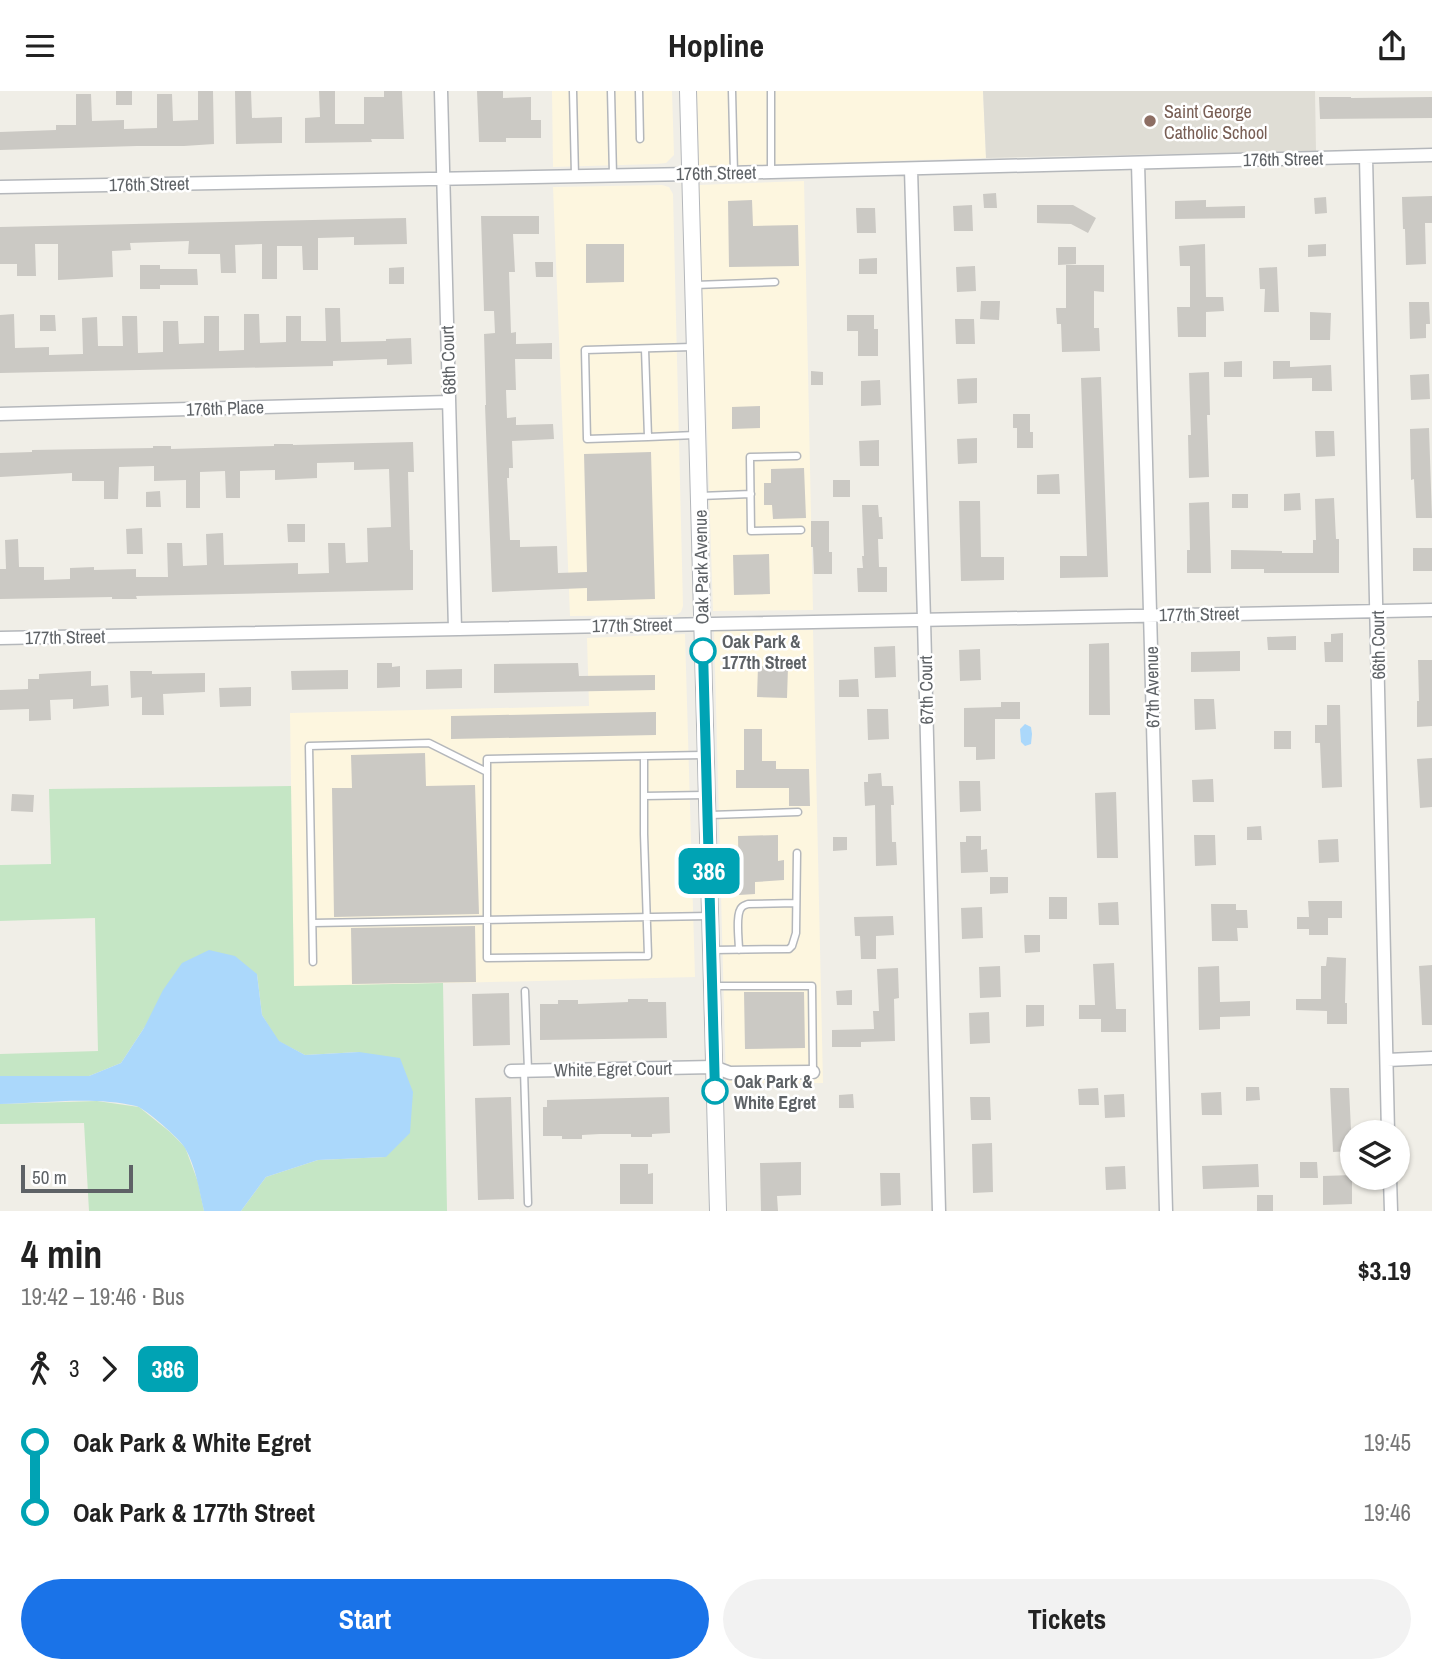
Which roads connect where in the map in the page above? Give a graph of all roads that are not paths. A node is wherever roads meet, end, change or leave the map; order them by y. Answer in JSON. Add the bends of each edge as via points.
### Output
{"nodes":[{"id":1,"x":441,"y":91,"type":"edge"},
{"id":2,"x":573,"y":91,"type":"edge"},
{"id":3,"x":611,"y":91,"type":"edge"},
{"id":4,"x":639,"y":91,"type":"edge"},
{"id":5,"x":688,"y":91,"type":"edge"},
{"id":6,"x":732,"y":91,"type":"edge"},
{"id":7,"x":771,"y":91,"type":"edge"},
{"id":8,"x":640,"y":139,"type":"dead end"},
{"id":9,"x":1432,"y":155,"type":"edge"},
{"id":10,"x":1366,"y":157,"type":"junction"},
{"id":11,"x":1138,"y":163,"type":"junction"},
{"id":12,"x":911,"y":169,"type":"junction"},
{"id":13,"x":771,"y":172,"type":"junction"},
{"id":14,"x":734,"y":173,"type":"junction"},
{"id":15,"x":690,"y":174,"type":"junction"},
{"id":16,"x":613,"y":175,"type":"junction"},
{"id":17,"x":575,"y":176,"type":"junction"},
{"id":18,"x":443,"y":179,"type":"junction"},
{"id":19,"x":0,"y":187,"type":"edge"},
{"id":20,"x":775,"y":282,"type":"dead end"},
{"id":21,"x":693,"y":285,"type":"junction"},
{"id":22,"x":695,"y":347,"type":"junction"},
{"id":23,"x":645,"y":349,"type":"junction"},
{"id":24,"x":449,"y":402,"type":"junction"},
{"id":25,"x":0,"y":414,"type":"edge"},
{"id":26,"x":697,"y":435,"type":"junction"},
{"id":27,"x":648,"y":437,"type":"junction"},
{"id":28,"x":797,"y":456,"type":"dead end"},
{"id":29,"x":751,"y":494,"type":"junction"},
{"id":30,"x":699,"y":496,"type":"junction"},
{"id":31,"x":802,"y":530,"type":"dead end"},
{"id":32,"x":1432,"y":610,"type":"edge"},
{"id":33,"x":1378,"y":611,"type":"junction"},
{"id":34,"x":1150,"y":615,"type":"junction"},
{"id":35,"x":924,"y":619,"type":"junction"},
{"id":36,"x":702,"y":624,"type":"junction"},
{"id":37,"x":455,"y":629,"type":"junction"},
{"id":38,"x":0,"y":638,"type":"edge"},
{"id":39,"x":706,"y":755,"type":"junction"},
{"id":40,"x":644,"y":757,"type":"junction"},
{"id":41,"x":487,"y":772,"type":"junction"},
{"id":42,"x":707,"y":795,"type":"junction"},
{"id":43,"x":644,"y":796,"type":"junction"},
{"id":44,"x":798,"y":812,"type":"dead end"},
{"id":45,"x":708,"y":815,"type":"junction"},
{"id":46,"x":797,"y":853,"type":"dead end"},
{"id":47,"x":796,"y":903,"type":"junction"},
{"id":48,"x":710,"y":916,"type":"junction"},
{"id":49,"x":647,"y":917,"type":"junction"},
{"id":50,"x":487,"y":921,"type":"junction"},
{"id":51,"x":313,"y":923,"type":"junction"},
{"id":52,"x":711,"y":950,"type":"junction"},
{"id":53,"x":739,"y":950,"type":"junction"},
{"id":54,"x":313,"y":962,"type":"dead end"},
{"id":55,"x":712,"y":986,"type":"junction"},
{"id":56,"x":525,"y":991,"type":"dead end"},
{"id":57,"x":1432,"y":1058,"type":"edge"},
{"id":58,"x":1387,"y":1060,"type":"junction"},
{"id":59,"x":715,"y":1067,"type":"junction"},
{"id":60,"x":521,"y":1070,"type":"junction"},
{"id":61,"x":813,"y":1072,"type":"joint"},
{"id":62,"x":1388,"y":1120,"type":"edge"},
{"id":63,"x":1390,"y":1190,"type":"edge"},
{"id":64,"x":528,"y":1203,"type":"dead end"},
{"id":65,"x":718,"y":1211,"type":"edge"},
{"id":66,"x":939,"y":1211,"type":"edge"},
{"id":67,"x":1166,"y":1211,"type":"edge"},
{"id":68,"x":1391,"y":1211,"type":"edge"}],
"edges":[{"from":1,"to":18,"type":"street","name":"68th Court"},
{"from":2,"to":17,"type":"lane"},
{"from":3,"to":16,"type":"lane"},
{"from":4,"to":8,"type":"lane"},
{"from":5,"to":15,"type":"street","name":"Oak Park Avenue"},
{"from":6,"to":14,"type":"lane"},
{"from":7,"to":13,"type":"lane"},
{"from":9,"to":10,"type":"street","name":"176th Street"},
{"from":10,"to":11,"type":"street","name":"176th Street"},
{"from":10,"to":33,"type":"street","name":"66th Court"},
{"from":11,"to":12,"type":"street","name":"176th Street"},
{"from":11,"to":34,"type":"street","name":"67th Avenue"},
{"from":12,"to":13,"type":"street","name":"176th Street"},
{"from":12,"to":35,"type":"street","name":"67th Court"},
{"from":13,"to":14,"type":"street","name":"176th Street"},
{"from":14,"to":15,"type":"street","name":"176th Street"},
{"from":15,"to":16,"type":"street","name":"176th Street"},
{"from":15,"to":21,"type":"street","name":"Oak Park Avenue"},
{"from":16,"to":17,"type":"street","name":"176th Street"},
{"from":17,"to":18,"type":"street","name":"176th Street"},
{"from":18,"to":19,"type":"street","name":"176th Street"},
{"from":18,"to":24,"type":"street","name":"68th Court"},
{"from":20,"to":21,"type":"lane"},
{"from":21,"to":22,"type":"street","name":"Oak Park Avenue"},
{"from":22,"to":23,"type":"lane"},
{"from":22,"to":26,"type":"street","name":"Oak Park Avenue"},
{"from":23,"to":27,"type":"lane"},
{"from":23,"to":27,"type":"lane","via":[[585,350],[587,439]]},
{"from":24,"to":25,"type":"street","name":"176th Place"},
{"from":24,"to":37,"type":"street","name":"68th Court"},
{"from":26,"to":27,"type":"lane"},
{"from":26,"to":30,"type":"street","name":"Oak Park Avenue"},
{"from":28,"to":29,"type":"lane","via":[[750,457]]},
{"from":29,"to":30,"type":"lane"},
{"from":29,"to":31,"type":"lane","via":[[751,531]]},
{"from":30,"to":36,"type":"street","name":"Oak Park Avenue"},
{"from":32,"to":33,"type":"street","name":"177th Street"},
{"from":33,"to":34,"type":"street","name":"177th Street"},
{"from":33,"to":58,"type":"street","name":"66th Court"},
{"from":34,"to":35,"type":"street","name":"177th Street"},
{"from":34,"to":67,"type":"street","name":"67th Avenue"},
{"from":35,"to":36,"type":"street","name":"177th Street"},
{"from":35,"to":66,"type":"street","name":"67th Court"},
{"from":36,"to":37,"type":"street","name":"177th Street"},
{"from":36,"to":39,"type":"street","name":"Oak Park Avenue"},
{"from":37,"to":38,"type":"street","name":"177th Street"},
{"from":39,"to":40,"type":"lane"},
{"from":39,"to":42,"type":"street","name":"Oak Park Avenue"},
{"from":40,"to":41,"type":"lane","via":[[487,759]]},
{"from":40,"to":43,"type":"lane"},
{"from":41,"to":50,"type":"lane"},
{"from":41,"to":51,"type":"lane","via":[[429,743],[309,746]]},
{"from":42,"to":43,"type":"lane"},
{"from":42,"to":45,"type":"street","name":"Oak Park Avenue"},
{"from":43,"to":49,"type":"lane"},
{"from":44,"to":45,"type":"lane"},
{"from":45,"to":48,"type":"street","name":"Oak Park Avenue"},
{"from":46,"to":47,"type":"lane"},
{"from":47,"to":53,"type":"lane","via":[[796,933],[789,949]]},
{"from":47,"to":53,"type":"lane","via":[[743,906]]},
{"from":48,"to":49,"type":"lane"},
{"from":48,"to":52,"type":"street","name":"Oak Park Avenue"},
{"from":49,"to":50,"type":"lane"},
{"from":49,"to":50,"type":"lane","via":[[648,956],[487,958]]},
{"from":50,"to":51,"type":"lane"},
{"from":51,"to":54,"type":"lane"},
{"from":52,"to":53,"type":"lane"},
{"from":52,"to":55,"type":"street","name":"Oak Park Avenue"},
{"from":55,"to":59,"type":"street","name":"Oak Park Avenue"},
{"from":55,"to":61,"type":"lane","via":[[812,986]]},
{"from":56,"to":60,"type":"lane"},
{"from":57,"to":58,"type":"street"},
{"from":58,"to":62,"type":"street","name":"66th Court"},
{"from":59,"to":60,"type":"street","name":"White Egret Court"},
{"from":59,"to":61,"type":"street","name":"White Egret Court","via":[[730,1073]]},
{"from":59,"to":65,"type":"street","name":"Oak Park Avenue"},
{"from":60,"to":64,"type":"lane"},
{"from":63,"to":68,"type":"street"}]}
